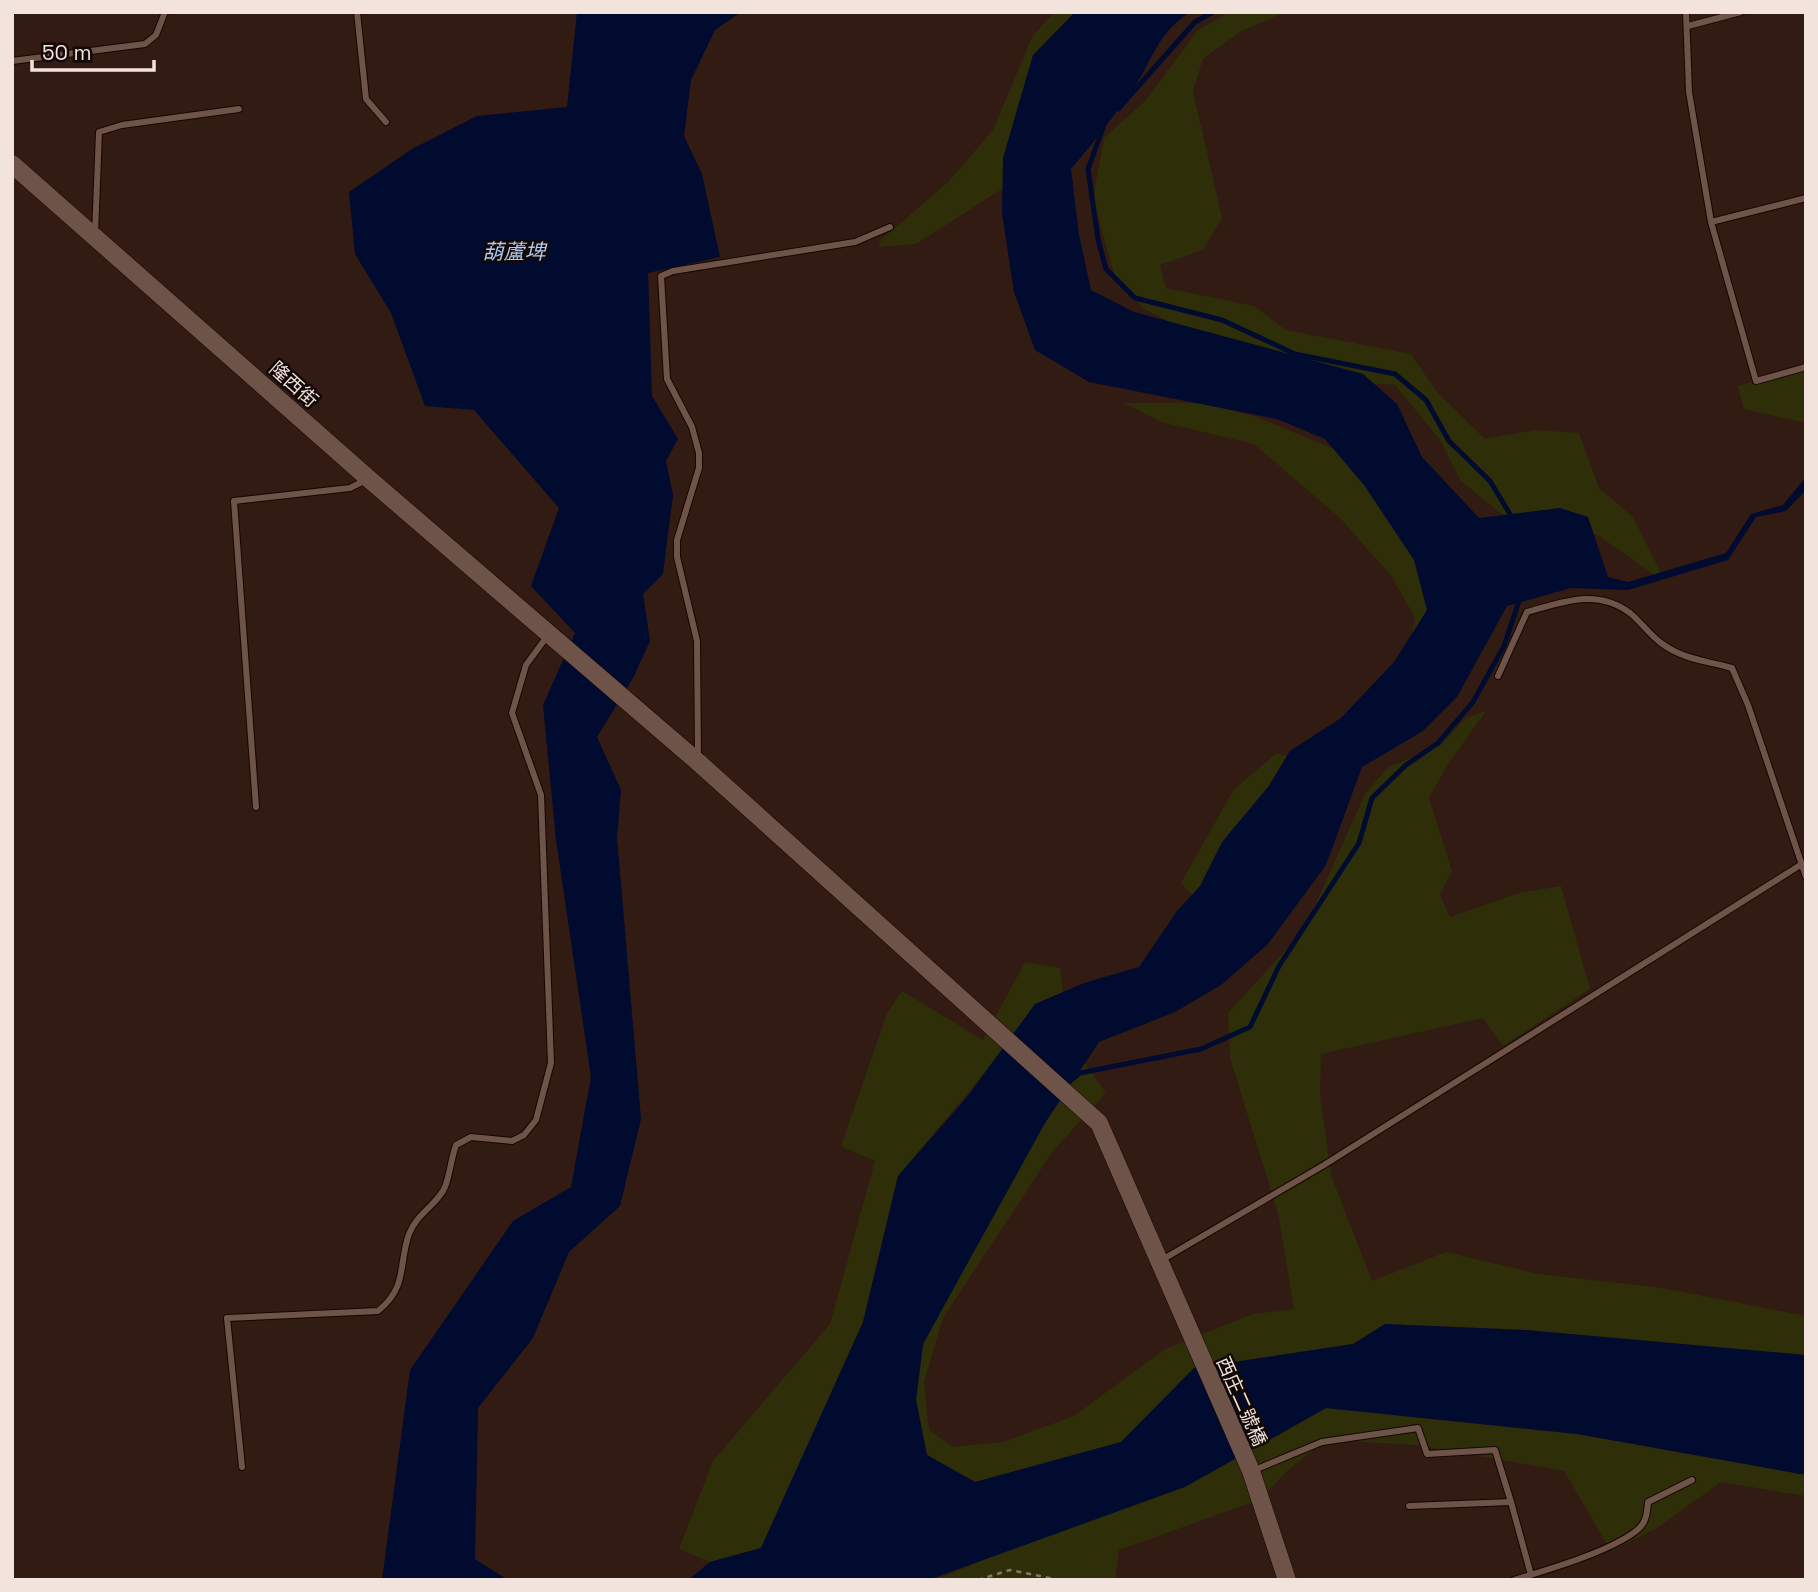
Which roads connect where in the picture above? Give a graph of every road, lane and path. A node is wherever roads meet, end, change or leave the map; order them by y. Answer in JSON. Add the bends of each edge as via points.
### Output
{"nodes":[{"id":1,"x":165,"y":12,"type":"edge"},
{"id":2,"x":356,"y":12,"type":"edge"},
{"id":3,"x":1686,"y":12,"type":"edge"},
{"id":4,"x":1741,"y":12,"type":"edge"},
{"id":5,"x":1688,"y":26,"type":"junction"},
{"id":6,"x":12,"y":61,"type":"edge"},
{"id":7,"x":239,"y":109,"type":"dead end"},
{"id":8,"x":386,"y":122,"type":"dead end"},
{"id":9,"x":12,"y":164,"type":"edge"},
{"id":10,"x":1806,"y":198,"type":"edge"},
{"id":11,"x":1711,"y":222,"type":"junction"},
{"id":12,"x":890,"y":227,"type":"dead end"},
{"id":13,"x":95,"y":236,"type":"junction"},
{"id":14,"x":1806,"y":367,"type":"edge"},
{"id":15,"x":369,"y":479,"type":"junction"},
{"id":16,"x":549,"y":634,"type":"junction"},
{"id":17,"x":1498,"y":676,"type":"dead end"},
{"id":18,"x":698,"y":762,"type":"junction"},
{"id":19,"x":256,"y":807,"type":"dead end"},
{"id":20,"x":1802,"y":864,"type":"junction"},
{"id":21,"x":1806,"y":877,"type":"edge"},
{"id":22,"x":1049,"y":1077,"type":"joint"},
{"id":23,"x":1159,"y":1262,"type":"junction"},
{"id":24,"x":242,"y":1467,"type":"dead end"},
{"id":25,"x":1251,"y":1471,"type":"junction"},
{"id":26,"x":1692,"y":1480,"type":"dead end"},
{"id":27,"x":1511,"y":1502,"type":"junction"},
{"id":28,"x":1409,"y":1506,"type":"dead end"},
{"id":29,"x":1531,"y":1575,"type":"junction"},
{"id":30,"x":978,"y":1580,"type":"edge"},
{"id":31,"x":1060,"y":1580,"type":"edge"},
{"id":32,"x":1287,"y":1580,"type":"edge"},
{"id":33,"x":1514,"y":1580,"type":"edge"}],
"edges":[{"from":1,"to":6,"type":"lane","via":[[156,35],[145,44]]},
{"from":2,"to":8,"type":"lane","via":[[366,99]]},
{"from":3,"to":5,"type":"lane"},
{"from":4,"to":5,"type":"lane"},
{"from":5,"to":11,"type":"lane","via":[[1689,92]]},
{"from":7,"to":13,"type":"lane","via":[[99,132]]},
{"from":9,"to":13,"type":"street","name":"隆西街"},
{"from":10,"to":11,"type":"lane"},
{"from":11,"to":14,"type":"lane","via":[[1756,380]]},
{"from":12,"to":18,"type":"lane","via":[[855,242],[661,276],[667,379],[692,427],[699,453],[677,540],[697,640]]},
{"from":13,"to":15,"type":"street","name":"隆西街"},
{"from":15,"to":16,"type":"street","name":"隆西街"},
{"from":15,"to":19,"type":"lane","via":[[349,488],[234,501]]},
{"from":16,"to":18,"type":"street","name":"隆西街"},
{"from":16,"to":24,"type":"lane","via":[[526,665],[512,713],[541,795],[551,1063],[536,1120],[512,1141],[471,1137],[456,1145],[444,1189],[419,1214],[409,1235],[402,1278],[391,1301],[378,1311],[227,1318]]},
{"from":17,"to":20,"type":"lane","via":[[1527,612],[1579,598],[1603,598],[1629,612],[1662,644],[1692,659],[1732,668]]},
{"from":18,"to":22,"type":"street","name":"隆西街"},
{"from":20,"to":21,"type":"lane"},
{"from":20,"to":23,"type":"lane","via":[[1324,1165]]},
{"from":22,"to":23,"type":"street","name":"西庄二號橋","via":[[1099,1123]]},
{"from":23,"to":25,"type":"street","name":"西庄二號橋"},
{"from":25,"to":27,"type":"lane","via":[[1322,1442],[1418,1428],[1427,1454],[1495,1450]]},
{"from":25,"to":32,"type":"street","name":"西庄二號橋"},
{"from":26,"to":29,"type":"lane","via":[[1648,1502],[1646,1519],[1636,1531]]},
{"from":27,"to":28,"type":"lane"},
{"from":27,"to":29,"type":"lane"},
{"from":29,"to":33,"type":"lane"},
{"from":30,"to":31,"type":"path","via":[[1010,1570]]}]}
